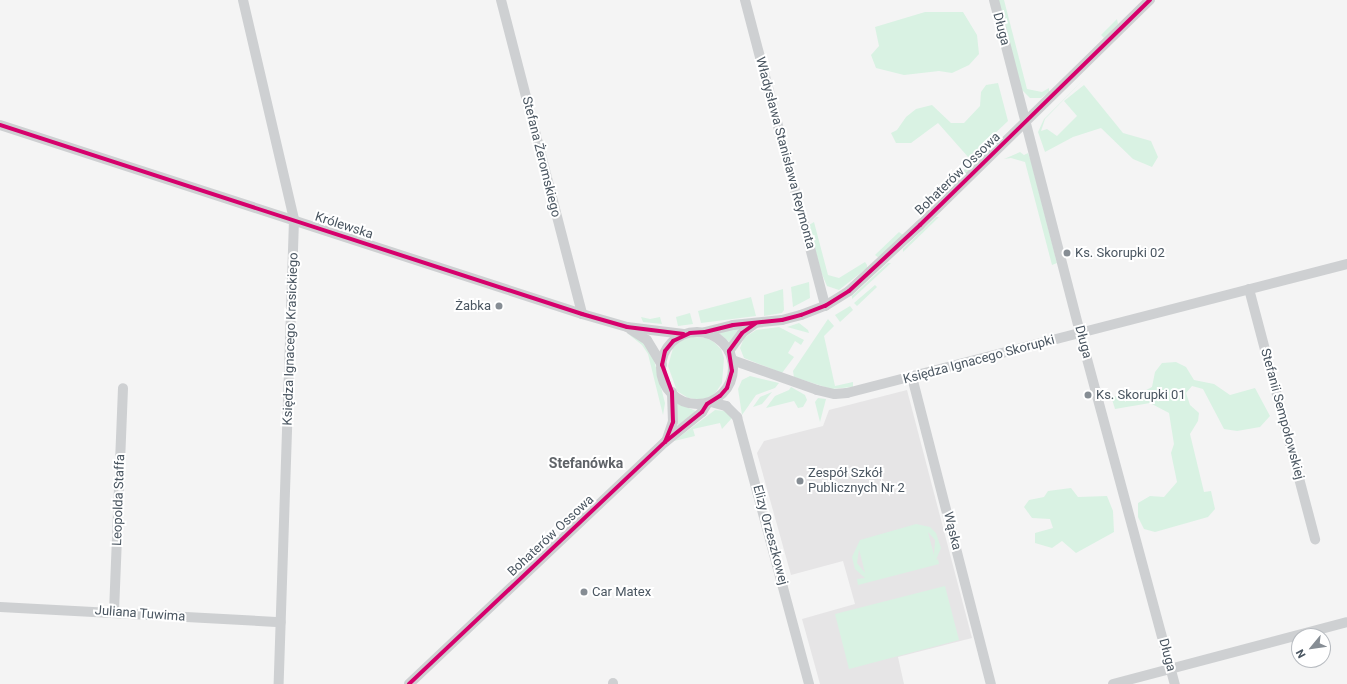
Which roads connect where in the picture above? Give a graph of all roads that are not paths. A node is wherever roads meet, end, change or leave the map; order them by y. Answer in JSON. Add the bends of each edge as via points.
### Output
{"nodes":[{"id":1,"x":243,"y":0,"type":"edge"},
{"id":2,"x":501,"y":0,"type":"edge"},
{"id":3,"x":745,"y":0,"type":"edge"},
{"id":4,"x":994,"y":0,"type":"edge"},
{"id":5,"x":1150,"y":0,"type":"edge"},
{"id":6,"x":1026,"y":122,"type":"junction"},
{"id":7,"x":0,"y":125,"type":"edge"},
{"id":8,"x":294,"y":220,"type":"junction"},
{"id":9,"x":1347,"y":264,"type":"edge"},
{"id":10,"x":1249,"y":289,"type":"junction"},
{"id":11,"x":825,"y":306,"type":"junction"},
{"id":12,"x":582,"y":314,"type":"junction"},
{"id":13,"x":756,"y":323,"type":"junction"},
{"id":14,"x":626,"y":327,"type":"junction"},
{"id":15,"x":705,"y":332,"type":"junction"},
{"id":16,"x":1080,"y":333,"type":"junction"},
{"id":17,"x":684,"y":334,"type":"junction"},
{"id":18,"x":730,"y":356,"type":"junction"},
{"id":19,"x":662,"y":365,"type":"junction"},
{"id":20,"x":752,"y":369,"type":"junction"},
{"id":21,"x":912,"y":377,"type":"junction"},
{"id":22,"x":731,"y":379,"type":"junction"},
{"id":23,"x":123,"y":388,"type":"dead end"},
{"id":24,"x":672,"y":392,"type":"junction"},
{"id":25,"x":709,"y":403,"type":"junction"},
{"id":26,"x":665,"y":442,"type":"junction"},
{"id":27,"x":1315,"y":539,"type":"dead end"},
{"id":28,"x":0,"y":607,"type":"edge"},
{"id":29,"x":114,"y":612,"type":"junction"},
{"id":30,"x":281,"y":622,"type":"junction"},
{"id":31,"x":1347,"y":622,"type":"edge"},
{"id":32,"x":1171,"y":669,"type":"junction"},
{"id":33,"x":279,"y":684,"type":"edge"},
{"id":34,"x":409,"y":684,"type":"edge"},
{"id":35,"x":809,"y":684,"type":"edge"},
{"id":36,"x":991,"y":684,"type":"edge"},
{"id":37,"x":1113,"y":684,"type":"edge"},
{"id":38,"x":1175,"y":684,"type":"edge"}],
"edges":[{"from":1,"to":8,"type":"street","name":"Księdza Ignacego Krasickiego"},
{"from":2,"to":12,"type":"street","name":"Stefana Żeromskiego"},
{"from":3,"to":11,"type":"street","name":"Władysława Stanisława Reymonta"},
{"from":4,"to":6,"type":"street","name":"Długa"},
{"from":5,"to":6,"type":"street","name":"Bohaterów Ossowa"},
{"from":6,"to":11,"type":"street","name":"Bohaterów Ossowa","via":[[861,281]]},
{"from":6,"to":16,"type":"street","name":"Długa"},
{"from":7,"to":8,"type":"street","name":"Królewska"},
{"from":8,"to":12,"type":"street","name":"Królewska"},
{"from":8,"to":30,"type":"street","name":"Księdza Ignacego Krasickiego"},
{"from":9,"to":10,"type":"street","name":"Księdza Ignacego Skorupki"},
{"from":10,"to":16,"type":"street","name":"Księdza Ignacego Skorupki"},
{"from":10,"to":27,"type":"street","name":"Stefanii Sempołowskiej"},
{"from":11,"to":13,"type":"street","name":"Bohaterów Ossowa","via":[[789,318]]},
{"from":12,"to":14,"type":"street","name":"Królewska"},
{"from":13,"to":15,"type":"street","name":"Bohaterów Ossowa","via":[[733,325]]},
{"from":13,"to":18,"type":"street","name":"Bohaterów Ossowa","via":[[742,333]]},
{"from":14,"to":17,"type":"street","name":"Królewska"},
{"from":14,"to":19,"type":"street","via":[[647,340]]},
{"from":15,"to":17,"type":"street"},
{"from":15,"to":18,"type":"street","via":[[719,340]]},
{"from":16,"to":21,"type":"street","name":"Księdza Ignacego Skorupki"},
{"from":16,"to":32,"type":"street","name":"Długa"},
{"from":17,"to":19,"type":"street","via":[[673,341],[665,351]]},
{"from":18,"to":20,"type":"street","name":"Księdza Ignacego Skorupki"},
{"from":18,"to":22,"type":"street"},
{"from":19,"to":24,"type":"street"},
{"from":20,"to":21,"type":"street","name":"Księdza Ignacego Skorupki","via":[[835,394]]},
{"from":20,"to":22,"type":"street","via":[[740,372]]},
{"from":21,"to":36,"type":"street","name":"Wąska"},
{"from":22,"to":25,"type":"street","via":[[724,392]]},
{"from":23,"to":29,"type":"street","name":"Leopolda Staffa"},
{"from":24,"to":25,"type":"street","via":[[688,403]]},
{"from":24,"to":26,"type":"street","via":[[674,422]]},
{"from":25,"to":26,"type":"street","name":"Bohaterów Ossowa","via":[[702,412]]},
{"from":25,"to":35,"type":"street","name":"Elizy Orzeszkowej","via":[[726,406],[737,418]]},
{"from":26,"to":34,"type":"street","name":"Bohaterów Ossowa"},
{"from":28,"to":29,"type":"street","name":"Juliana Tuwima"},
{"from":29,"to":30,"type":"street","name":"Juliana Tuwima"},
{"from":30,"to":33,"type":"street","name":"Księdza Ignacego Krasickiego"},
{"from":31,"to":32,"type":"street"},
{"from":32,"to":37,"type":"street"},
{"from":32,"to":38,"type":"street","name":"Długa"}]}
